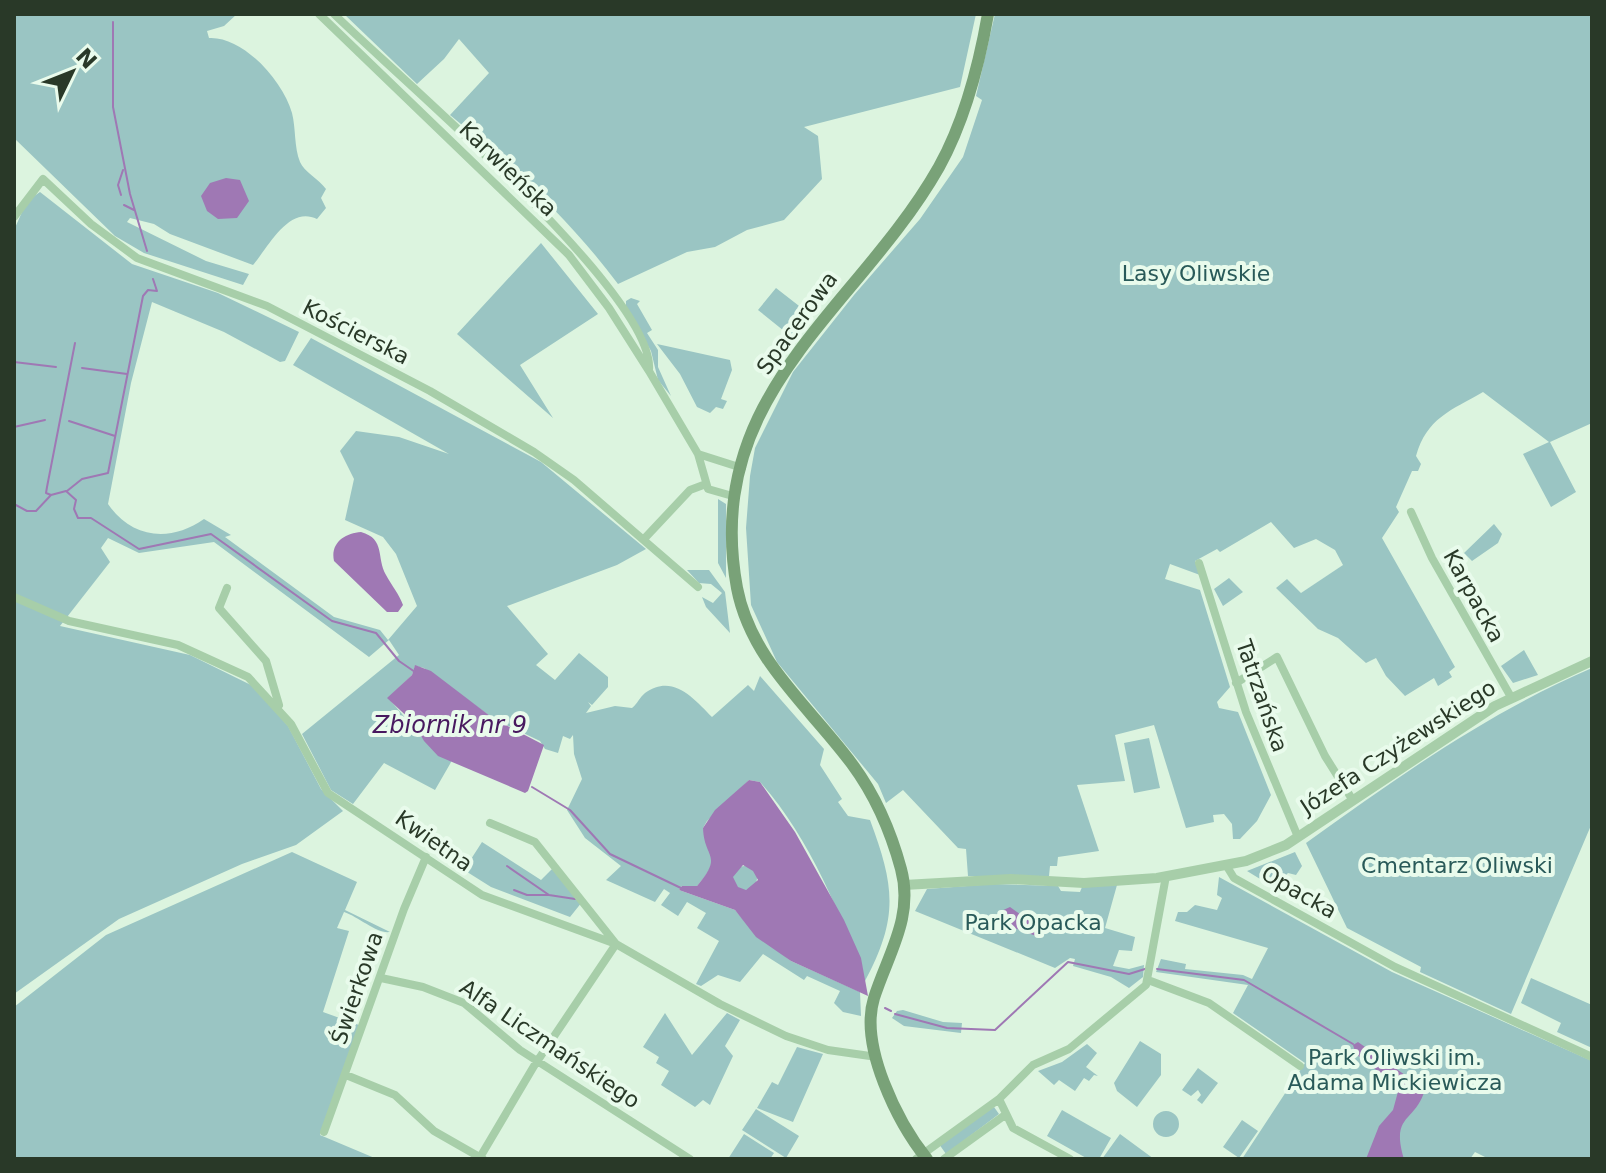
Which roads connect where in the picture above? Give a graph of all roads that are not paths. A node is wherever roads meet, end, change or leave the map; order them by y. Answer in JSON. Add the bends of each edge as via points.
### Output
{"nodes":[{"id":1,"x":319,"y":14,"type":"edge"},
{"id":2,"x":334,"y":14,"type":"edge"},
{"id":3,"x":988,"y":14,"type":"edge"},
{"id":4,"x":14,"y":217,"type":"edge"},
{"id":5,"x":649,"y":371,"type":"junction"},
{"id":6,"x":698,"y":454,"type":"junction"},
{"id":7,"x":718,"y":462,"type":"junction"},
{"id":8,"x":742,"y":468,"type":"junction"},
{"id":9,"x":704,"y":472,"type":"junction"},
{"id":10,"x":706,"y":484,"type":"junction"},
{"id":11,"x":736,"y":497,"type":"junction"},
{"id":12,"x":1411,"y":512,"type":"dead end"},
{"id":13,"x":644,"y":539,"type":"junction"},
{"id":14,"x":1199,"y":563,"type":"dead end"},
{"id":15,"x":698,"y":587,"type":"dead end"},
{"id":16,"x":227,"y":588,"type":"dead end"},
{"id":17,"x":14,"y":597,"type":"edge"},
{"id":18,"x":1592,"y":661,"type":"edge"},
{"id":19,"x":1236,"y":683,"type":"junction"},
{"id":20,"x":1511,"y":697,"type":"junction"},
{"id":21,"x":280,"y":707,"type":"junction"},
{"id":22,"x":1352,"y":799,"type":"junction"},
{"id":23,"x":490,"y":823,"type":"dead end"},
{"id":24,"x":1298,"y":837,"type":"junction"},
{"id":25,"x":426,"y":857,"type":"junction"},
{"id":26,"x":1226,"y":865,"type":"junction"},
{"id":27,"x":1166,"y":876,"type":"junction"},
{"id":28,"x":903,"y":879,"type":"junction"},
{"id":29,"x":616,"y":944,"type":"junction"},
{"id":30,"x":381,"y":978,"type":"junction"},
{"id":31,"x":1148,"y":980,"type":"junction"},
{"id":32,"x":877,"y":1057,"type":"junction"},
{"id":33,"x":1592,"y":1057,"type":"edge"},
{"id":34,"x":537,"y":1062,"type":"junction"},
{"id":35,"x":1300,"y":1066,"type":"dead end"},
{"id":36,"x":346,"y":1075,"type":"junction"},
{"id":37,"x":999,"y":1099,"type":"junction"},
{"id":38,"x":1005,"y":1115,"type":"junction"},
{"id":39,"x":324,"y":1132,"type":"dead end"},
{"id":40,"x":922,"y":1157,"type":"edge"},
{"id":41,"x":480,"y":1158,"type":"edge"},
{"id":42,"x":690,"y":1159,"type":"edge"},
{"id":43,"x":944,"y":1159,"type":"edge"},
{"id":44,"x":1070,"y":1159,"type":"edge"}],
"edges":[{"from":1,"to":5,"type":"street","name":"Karwieńska","via":[[550,234],[586,276]]},
{"from":2,"to":5,"type":"street","name":"Karwieńska","via":[[532,201],[598,271],[648,350]]},
{"from":3,"to":8,"type":"main road","name":"Spacerowa","via":[[956,129],[939,166],[909,212],[786,365]]},
{"from":4,"to":13,"type":"street","name":"Kościerska","via":[[43,179],[137,258],[242,294],[430,391],[551,463]]},
{"from":5,"to":6,"type":"street","name":"Karwieńska"},
{"from":6,"to":7,"type":"street"},
{"from":6,"to":9,"type":"street","name":"Karwieńska"},
{"from":7,"to":8,"type":"street"},
{"from":7,"to":9,"type":"street"},
{"from":8,"to":11,"type":"main road","name":"Spacerowa"},
{"from":9,"to":10,"type":"street","name":"Karwieńska"},
{"from":10,"to":11,"type":"street","via":[[712,492]]},
{"from":10,"to":13,"type":"street","via":[[690,490]]},
{"from":11,"to":28,"type":"main road","name":"Spacerowa","via":[[734,562],[749,631],[868,787]]},
{"from":12,"to":20,"type":"street","name":"Karpacka"},
{"from":13,"to":15,"type":"street","name":"Kościerska"},
{"from":14,"to":19,"type":"street","name":"Tatrzańska"},
{"from":16,"to":21,"type":"street","name":"Kwietna","via":[[219,608],[266,661]]},
{"from":17,"to":21,"type":"street","name":"Kwietna","via":[[69,621],[161,640],[214,660],[248,677]]},
{"from":18,"to":20,"type":"street","name":"Józefa Czyżewskiego"},
{"from":19,"to":22,"type":"street","via":[[1277,657]]},
{"from":19,"to":24,"type":"street","name":"Tatrzańska"},
{"from":20,"to":22,"type":"street","name":"Józefa Czyżewskiego"},
{"from":21,"to":25,"type":"street","name":"Kwietna","via":[[328,793]]},
{"from":22,"to":24,"type":"street","name":"Józefa Czyżewskiego"},
{"from":23,"to":29,"type":"street","name":"Kwietna","via":[[535,842]]},
{"from":24,"to":26,"type":"street","name":"Józefa Czyżewskiego","via":[[1270,853]]},
{"from":25,"to":29,"type":"street","name":"Kwietna","via":[[493,900]]},
{"from":25,"to":30,"type":"street","name":"Świerkowa"},
{"from":26,"to":27,"type":"street"},
{"from":26,"to":33,"type":"street","name":"Opacka","via":[[1234,878],[1373,955]]},
{"from":27,"to":28,"type":"street","via":[[1084,883],[1011,879],[920,884]]},
{"from":27,"to":31,"type":"street"},
{"from":28,"to":32,"type":"main road","name":"Spacerowa","via":[[902,924],[872,1015]]},
{"from":29,"to":32,"type":"street","name":"Kwietna","via":[[786,1036],[828,1050]]},
{"from":29,"to":34,"type":"street"},
{"from":30,"to":34,"type":"street","name":"Alfa Liczmańskiego","via":[[453,997]]},
{"from":30,"to":36,"type":"street","name":"Świerkowa"},
{"from":31,"to":35,"type":"street","via":[[1209,1003]]},
{"from":31,"to":37,"type":"street","via":[[1069,1049],[1033,1065]]},
{"from":32,"to":40,"type":"main road","name":"Spacerowa","via":[[894,1108]]},
{"from":34,"to":41,"type":"street"},
{"from":34,"to":42,"type":"street","name":"Alfa Liczmańskiego"},
{"from":36,"to":39,"type":"street","name":"Świerkowa"},
{"from":36,"to":41,"type":"street","via":[[395,1095],[434,1131]]},
{"from":37,"to":38,"type":"street"},
{"from":37,"to":40,"type":"street"},
{"from":38,"to":43,"type":"street"},
{"from":38,"to":44,"type":"street","via":[[1013,1128]]}]}
